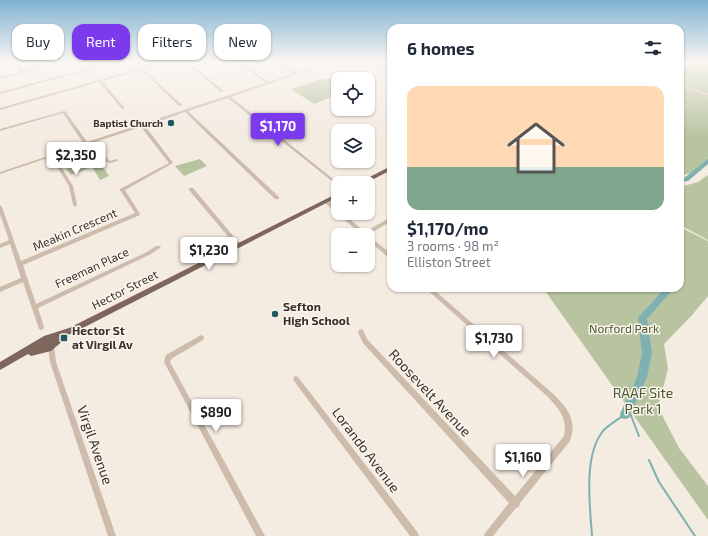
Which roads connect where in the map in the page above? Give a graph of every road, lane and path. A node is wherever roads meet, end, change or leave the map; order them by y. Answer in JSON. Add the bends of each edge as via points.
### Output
{"nodes":[{"id":1,"x":22,"y":87,"type":"edge"},
{"id":2,"x":79,"y":87,"type":"edge"},
{"id":3,"x":105,"y":87,"type":"edge"},
{"id":4,"x":161,"y":87,"type":"edge"},
{"id":5,"x":217,"y":87,"type":"edge"},
{"id":6,"x":256,"y":87,"type":"edge"},
{"id":7,"x":684,"y":87,"type":"edge"},
{"id":8,"x":222,"y":91,"type":"dead end"},
{"id":9,"x":0,"y":93,"type":"edge"},
{"id":10,"x":228,"y":96,"type":"junction"},
{"id":11,"x":708,"y":96,"type":"edge"},
{"id":12,"x":180,"y":105,"type":"dead end"},
{"id":13,"x":123,"y":108,"type":"dead end"},
{"id":14,"x":0,"y":109,"type":"edge"},
{"id":15,"x":186,"y":111,"type":"junction"},
{"id":16,"x":142,"y":125,"type":"junction"},
{"id":17,"x":0,"y":130,"type":"edge"},
{"id":18,"x":93,"y":142,"type":"junction"},
{"id":19,"x":86,"y":144,"type":"junction"},
{"id":20,"x":52,"y":156,"type":"junction"},
{"id":21,"x":116,"y":160,"type":"dead end"},
{"id":22,"x":387,"y":170,"type":"edge"},
{"id":23,"x":0,"y":173,"type":"edge"},
{"id":24,"x":375,"y":176,"type":"edge"},
{"id":25,"x":331,"y":180,"type":"edge"},
{"id":26,"x":191,"y":189,"type":"dead end"},
{"id":27,"x":277,"y":198,"type":"dead end"},
{"id":28,"x":331,"y":198,"type":"edge"},
{"id":29,"x":326,"y":201,"type":"junction"},
{"id":30,"x":75,"y":205,"type":"dead end"},
{"id":31,"x":331,"y":205,"type":"edge"},
{"id":32,"x":0,"y":206,"type":"edge"},
{"id":33,"x":348,"y":220,"type":"edge"},
{"id":34,"x":387,"y":221,"type":"edge"},
{"id":35,"x":357,"y":228,"type":"edge"},
{"id":36,"x":375,"y":229,"type":"edge"},
{"id":37,"x":12,"y":241,"type":"junction"},
{"id":38,"x":375,"y":243,"type":"edge"},
{"id":39,"x":238,"y":245,"type":"junction"},
{"id":40,"x":0,"y":246,"type":"edge"},
{"id":41,"x":158,"y":247,"type":"dead end"},
{"id":42,"x":387,"y":254,"type":"edge"},
{"id":43,"x":20,"y":264,"type":"junction"},
{"id":44,"x":25,"y":279,"type":"junction"},
{"id":45,"x":0,"y":290,"type":"edge"},
{"id":46,"x":433,"y":292,"type":"edge"},
{"id":47,"x":35,"y":307,"type":"junction"},
{"id":48,"x":41,"y":327,"type":"dead end"},
{"id":49,"x":361,"y":332,"type":"dead end"},
{"id":50,"x":201,"y":338,"type":"dead end"},
{"id":51,"x":47,"y":345,"type":"junction"},
{"id":52,"x":0,"y":366,"type":"edge"},
{"id":53,"x":296,"y":379,"type":"dead end"},
{"id":54,"x":516,"y":504,"type":"junction"},
{"id":55,"x":112,"y":536,"type":"edge"},
{"id":56,"x":261,"y":536,"type":"edge"},
{"id":57,"x":415,"y":536,"type":"edge"},
{"id":58,"x":488,"y":536,"type":"edge"}],
"edges":[{"from":1,"to":9,"type":"street"},
{"from":2,"to":14,"type":"street"},
{"from":3,"to":13,"type":"street"},
{"from":4,"to":12,"type":"street"},
{"from":5,"to":8,"type":"street"},
{"from":6,"to":10,"type":"street"},
{"from":7,"to":11,"type":"street"},
{"from":10,"to":15,"type":"street"},
{"from":10,"to":25,"type":"street"},
{"from":15,"to":16,"type":"street"},
{"from":15,"to":27,"type":"street"},
{"from":16,"to":18,"type":"street"},
{"from":16,"to":43,"type":"street","name":"Meakin Crescent","via":[[171,163],[122,190],[138,214]]},
{"from":17,"to":19,"type":"street","via":[[66,113]]},
{"from":18,"to":19,"type":"street"},
{"from":18,"to":21,"type":"street","via":[[105,160]]},
{"from":19,"to":20,"type":"street"},
{"from":20,"to":23,"type":"street"},
{"from":20,"to":30,"type":"street","via":[[71,186]]},
{"from":22,"to":24,"type":"main road"},
{"from":26,"to":39,"type":"street"},
{"from":28,"to":29,"type":"main road","name":"Hector Street"},
{"from":29,"to":31,"type":"street"},
{"from":29,"to":39,"type":"main road","name":"Hector Street"},
{"from":32,"to":37,"type":"street"},
{"from":33,"to":35,"type":"street"},
{"from":34,"to":36,"type":"street"},
{"from":37,"to":40,"type":"street"},
{"from":37,"to":43,"type":"street"},
{"from":38,"to":42,"type":"street"},
{"from":39,"to":51,"type":"main road","name":"Hector Street"},
{"from":41,"to":47,"type":"street","name":"Freeman Place"},
{"from":43,"to":44,"type":"street"},
{"from":44,"to":45,"type":"street"},
{"from":44,"to":47,"type":"street"},
{"from":46,"to":54,"type":"street","via":[[564,409],[570,424],[567,438]]},
{"from":47,"to":48,"type":"street"},
{"from":49,"to":54,"type":"street","name":"Roosevelt Avenue","via":[[364,341]]},
{"from":50,"to":56,"type":"street","via":[[168,357],[167,362]]},
{"from":51,"to":52,"type":"main road","name":"Hector Street"},
{"from":51,"to":55,"type":"street","name":"Virgil Avenue"},
{"from":53,"to":57,"type":"street","name":"Lorando Avenue"},
{"from":54,"to":58,"type":"street"}]}
